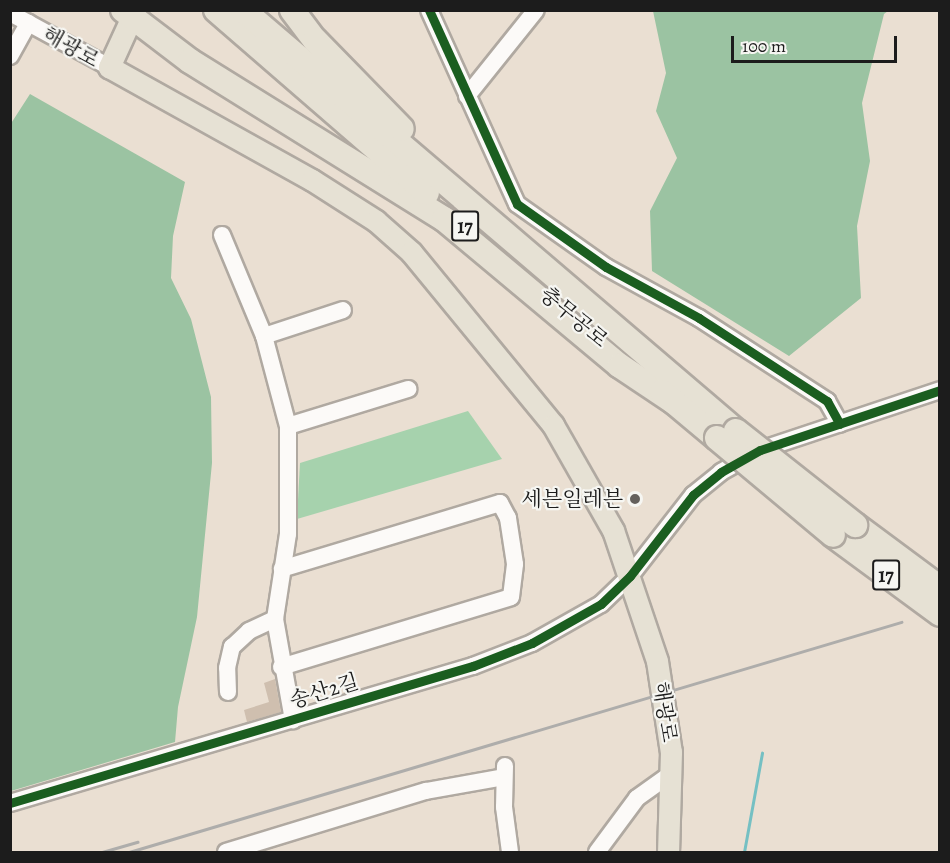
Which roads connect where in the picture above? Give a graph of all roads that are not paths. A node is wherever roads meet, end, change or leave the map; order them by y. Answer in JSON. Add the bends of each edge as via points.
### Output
{"nodes":[{"id":1,"x":216,"y":10,"type":"edge"},
{"id":2,"x":243,"y":10,"type":"edge"},
{"id":3,"x":292,"y":10,"type":"edge"},
{"id":4,"x":429,"y":10,"type":"edge"},
{"id":5,"x":445,"y":10,"type":"edge"},
{"id":6,"x":536,"y":10,"type":"edge"},
{"id":7,"x":129,"y":13,"type":"edge"},
{"id":8,"x":10,"y":14,"type":"edge"},
{"id":9,"x":28,"y":23,"type":"junction"},
{"id":10,"x":437,"y":29,"type":"junction"},
{"id":11,"x":10,"y":56,"type":"edge"},
{"id":12,"x":109,"y":67,"type":"junction"},
{"id":13,"x":467,"y":96,"type":"junction"},
{"id":14,"x":222,"y":235,"type":"dead end"},
{"id":15,"x":539,"y":266,"type":"junction"},
{"id":16,"x":343,"y":310,"type":"dead end"},
{"id":17,"x":264,"y":336,"type":"junction"},
{"id":18,"x":408,"y":389,"type":"dead end"},
{"id":19,"x":939,"y":390,"type":"edge"},
{"id":20,"x":674,"y":402,"type":"junction"},
{"id":21,"x":840,"y":424,"type":"junction"},
{"id":22,"x":288,"y":426,"type":"junction"},
{"id":23,"x":726,"y":434,"type":"junction"},
{"id":24,"x":844,"y":530,"type":"junction"},
{"id":25,"x":282,"y":569,"type":"junction"},
{"id":26,"x":630,"y":576,"type":"junction"},
{"id":27,"x":939,"y":588,"type":"edge"},
{"id":28,"x":939,"y":614,"type":"edge"},
{"id":29,"x":275,"y":619,"type":"junction"},
{"id":30,"x":281,"y":668,"type":"junction"},
{"id":31,"x":228,"y":692,"type":"dead end"},
{"id":32,"x":293,"y":720,"type":"junction"},
{"id":33,"x":672,"y":773,"type":"junction"},
{"id":34,"x":10,"y":803,"type":"edge"},
{"id":35,"x":226,"y":852,"type":"edge"},
{"id":36,"x":510,"y":852,"type":"edge"},
{"id":37,"x":597,"y":852,"type":"edge"},
{"id":38,"x":668,"y":852,"type":"edge"}],
"edges":[{"from":1,"to":20,"type":"highway","name":"충무공로","number":"17"},
{"from":2,"to":15,"type":"highway","name":"충무공로","number":"17"},
{"from":3,"to":15,"type":"highway","via":[[350,76]]},
{"from":4,"to":10,"type":"street"},
{"from":5,"to":10,"type":"street"},
{"from":6,"to":13,"type":"street"},
{"from":7,"to":12,"type":"main road","name":"해광로"},
{"from":7,"to":20,"type":"highway","via":[[190,61],[444,219],[620,366]]},
{"from":8,"to":9,"type":"street","name":"해광로"},
{"from":9,"to":11,"type":"street"},
{"from":9,"to":12,"type":"street","name":"해광로"},
{"from":10,"to":13,"type":"street"},
{"from":12,"to":26,"type":"main road","name":"해광로","via":[[344,199],[411,252],[553,425],[613,530]]},
{"from":13,"to":21,"type":"street","via":[[509,191],[526,212],[606,267],[699,318],[827,401]]},
{"from":14,"to":17,"type":"street","name":"송산2길"},
{"from":15,"to":23,"type":"highway","name":"충무공로","number":"17"},
{"from":16,"to":17,"type":"street"},
{"from":17,"to":22,"type":"street","name":"송산2길"},
{"from":18,"to":22,"type":"street"},
{"from":19,"to":21,"type":"street","name":"송산2길"},
{"from":20,"to":23,"type":"highway","name":"충무공로","number":"17"},
{"from":21,"to":26,"type":"street","name":"송산2길","via":[[760,450],[721,472],[693,495]]},
{"from":22,"to":25,"type":"street","name":"송산2길","via":[[291,495]]},
{"from":23,"to":24,"type":"highway","name":"충무공로","number":"17","bridge":true},
{"from":24,"to":27,"type":"highway","name":"충무공로","number":"17"},
{"from":24,"to":28,"type":"highway","name":"충무공로","number":"17"},
{"from":25,"to":29,"type":"street","name":"송산2길"},
{"from":25,"to":30,"type":"street","name":"송산2길","via":[[500,503],[508,518],[515,564],[511,597]]},
{"from":26,"to":32,"type":"street","name":"송산2길","via":[[588,614],[509,653]]},
{"from":26,"to":33,"type":"main road","name":"해광로","via":[[657,661]]},
{"from":29,"to":30,"type":"street","name":"송산2길"},
{"from":29,"to":31,"type":"street","via":[[249,632],[232,647],[227,668]]},
{"from":30,"to":32,"type":"street","name":"송산2길"},
{"from":32,"to":34,"type":"street","name":"송산2길"},
{"from":33,"to":37,"type":"street","via":[[637,798]]},
{"from":33,"to":38,"type":"main road","name":"해광로"},
{"from":35,"to":36,"type":"street","via":[[426,791],[505,772]]}]}
